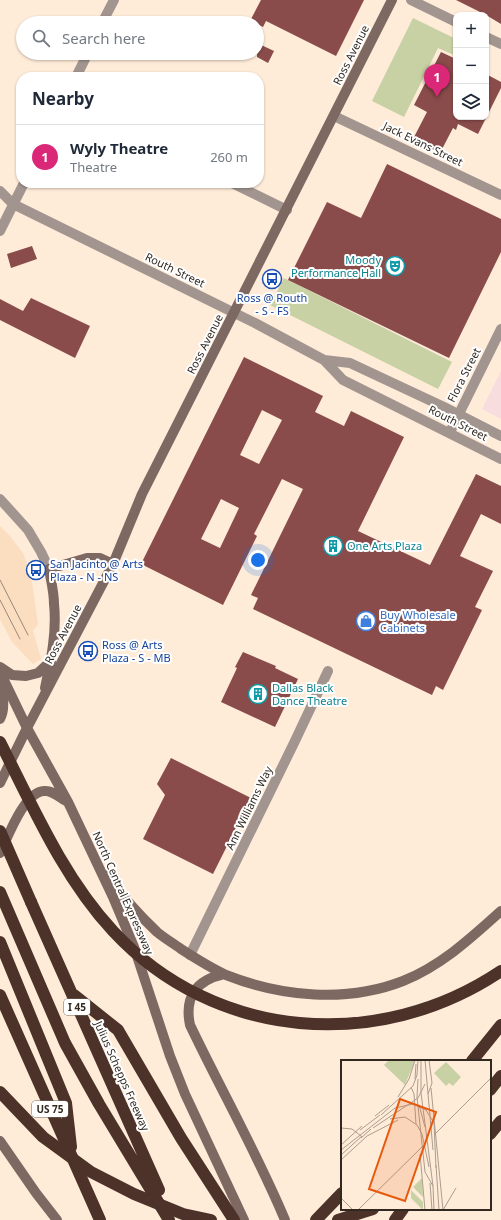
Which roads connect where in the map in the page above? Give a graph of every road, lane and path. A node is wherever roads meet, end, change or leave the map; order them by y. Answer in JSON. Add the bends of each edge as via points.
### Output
{"nodes":[{"id":1,"x":114,"y":0,"type":"edge"},
{"id":2,"x":392,"y":0,"type":"edge"},
{"id":3,"x":411,"y":0,"type":"edge"},
{"id":4,"x":106,"y":16,"type":"edge"},
{"id":5,"x":453,"y":21,"type":"edge"},
{"id":6,"x":489,"y":38,"type":"edge"},
{"id":7,"x":501,"y":44,"type":"edge"},
{"id":8,"x":84,"y":60,"type":"edge"},
{"id":9,"x":78,"y":72,"type":"edge"},
{"id":10,"x":334,"y":116,"type":"junction"},
{"id":11,"x":21,"y":188,"type":"edge"},
{"id":12,"x":242,"y":188,"type":"edge"},
{"id":13,"x":0,"y":192,"type":"edge"},
{"id":14,"x":501,"y":195,"type":"edge"},
{"id":15,"x":0,"y":204,"type":"edge"},
{"id":16,"x":13,"y":204,"type":"junction"},
{"id":17,"x":287,"y":210,"type":"junction"},
{"id":18,"x":0,"y":231,"type":"edge"},
{"id":19,"x":235,"y":312,"type":"junction"},
{"id":20,"x":501,"y":329,"type":"edge"},
{"id":21,"x":324,"y":360,"type":"junction"},
{"id":22,"x":458,"y":414,"type":"junction"},
{"id":23,"x":450,"y":432,"type":"junction"},
{"id":24,"x":501,"y":436,"type":"edge"},
{"id":25,"x":501,"y":458,"type":"edge"},
{"id":26,"x":0,"y":499,"type":"edge"},
{"id":27,"x":113,"y":564,"type":"junction"},
{"id":28,"x":49,"y":570,"type":"junction"},
{"id":29,"x":51,"y":661,"type":"junction"},
{"id":30,"x":0,"y":671,"type":"edge"},
{"id":31,"x":328,"y":671,"type":"dead end"},
{"id":32,"x":43,"y":700,"type":"junction"},
{"id":33,"x":0,"y":720,"type":"edge"},
{"id":34,"x":27,"y":728,"type":"junction"},
{"id":35,"x":0,"y":742,"type":"edge"},
{"id":36,"x":0,"y":783,"type":"edge"},
{"id":37,"x":68,"y":802,"type":"junction"},
{"id":38,"x":0,"y":831,"type":"edge"},
{"id":39,"x":91,"y":852,"type":"junction"},
{"id":40,"x":0,"y":853,"type":"edge"},
{"id":41,"x":0,"y":892,"type":"edge"},
{"id":42,"x":501,"y":911,"type":"edge"},
{"id":43,"x":0,"y":942,"type":"edge"},
{"id":44,"x":190,"y":954,"type":"junction"},
{"id":45,"x":501,"y":971,"type":"edge"},
{"id":46,"x":224,"y":974,"type":"junction"},
{"id":47,"x":72,"y":994,"type":"junction"},
{"id":48,"x":0,"y":995,"type":"edge"},
{"id":49,"x":501,"y":1025,"type":"edge"},
{"id":50,"x":473,"y":1060,"type":"edge"},
{"id":51,"x":501,"y":1076,"type":"edge"},
{"id":52,"x":491,"y":1089,"type":"edge"},
{"id":53,"x":0,"y":1092,"type":"edge"},
{"id":54,"x":501,"y":1121,"type":"edge"},
{"id":55,"x":491,"y":1133,"type":"edge"},
{"id":56,"x":0,"y":1141,"type":"edge"},
{"id":57,"x":72,"y":1158,"type":"junction"},
{"id":58,"x":341,"y":1194,"type":"edge"},
{"id":59,"x":354,"y":1210,"type":"edge"},
{"id":60,"x":370,"y":1210,"type":"edge"},
{"id":61,"x":402,"y":1210,"type":"edge"},
{"id":62,"x":57,"y":1220,"type":"edge"},
{"id":63,"x":98,"y":1220,"type":"edge"},
{"id":64,"x":169,"y":1220,"type":"edge"},
{"id":65,"x":173,"y":1220,"type":"edge"},
{"id":66,"x":211,"y":1220,"type":"edge"},
{"id":67,"x":234,"y":1220,"type":"edge"},
{"id":68,"x":244,"y":1220,"type":"edge"},
{"id":69,"x":285,"y":1220,"type":"edge"},
{"id":70,"x":316,"y":1220,"type":"edge"},
{"id":71,"x":338,"y":1220,"type":"edge"},
{"id":72,"x":346,"y":1220,"type":"edge"},
{"id":73,"x":394,"y":1220,"type":"edge"}],
"edges":[{"from":1,"to":4,"type":"street"},
{"from":2,"to":10,"type":"main road","name":"Ross Avenue"},
{"from":3,"to":5,"type":"street"},
{"from":6,"to":7,"type":"street"},
{"from":8,"to":9,"type":"street"},
{"from":10,"to":14,"type":"street","name":"Jack Evans Street"},
{"from":10,"to":17,"type":"main road","name":"Ross Avenue"},
{"from":11,"to":16,"type":"street"},
{"from":12,"to":17,"type":"street"},
{"from":13,"to":16,"type":"street","name":"Routh Street"},
{"from":15,"to":16,"type":"street","name":"Routh Street"},
{"from":16,"to":18,"type":"street"},
{"from":16,"to":19,"type":"street","name":"Routh Street"},
{"from":17,"to":19,"type":"main road","name":"Ross Avenue"},
{"from":19,"to":21,"type":"street","name":"Routh Street"},
{"from":19,"to":27,"type":"main road","name":"Ross Avenue","via":[[142,494]]},
{"from":20,"to":22,"type":"street","name":"Flora Street"},
{"from":21,"to":22,"type":"street","name":"Routh Street","via":[[350,363]]},
{"from":21,"to":23,"type":"street","name":"Routh Street","via":[[343,380]]},
{"from":22,"to":23,"type":"street","name":"Flora Street"},
{"from":22,"to":24,"type":"street","name":"Routh Street"},
{"from":23,"to":25,"type":"street","name":"Routh Street"},
{"from":26,"to":28,"type":"street","via":[[28,530]]},
{"from":27,"to":28,"type":"main road","via":[[100,558],[87,558]]},
{"from":27,"to":32,"type":"main road","name":"Ross Avenue"},
{"from":28,"to":29,"type":"main road","name":"Ross Avenue","via":[[55,611]]},
{"from":29,"to":30,"type":"main road","via":[[38,673],[26,676]]},
{"from":29,"to":32,"type":"main road","name":"Ross Avenue"},
{"from":30,"to":33,"type":"main road","via":[[3,700]]},
{"from":30,"to":34,"type":"main road","name":"North Central Expressway"},
{"from":31,"to":44,"type":"street","name":"Ann Williams Way"},
{"from":32,"to":34,"type":"main road","name":"Ross Avenue"},
{"from":34,"to":36,"type":"main road","name":"Ross Avenue"},
{"from":34,"to":37,"type":"main road","name":"North Central Expressway"},
{"from":35,"to":45,"type":"highway","bridge":true,"via":[[60,858],[96,911],[113,932],[138,955],[177,983],[201,995],[233,1009],[271,1019],[306,1024],[354,1024],[395,1018],[427,1008],[457,996]]},
{"from":37,"to":39,"type":"main road","name":"North Central Expressway"},
{"from":37,"to":40,"type":"main road","via":[[51,792],[38,792],[25,804]]},
{"from":38,"to":47,"type":"highway","name":"Julius Schepps Freeway","number":"I 45","bridge":true},
{"from":39,"to":44,"type":"main road","via":[[136,912],[158,933]]},
{"from":39,"to":68,"type":"main road","name":"North Central Expressway","via":[[134,947],[185,1094]]},
{"from":41,"to":64,"type":"highway","via":[[76,1064]]},
{"from":42,"to":46,"type":"main road","via":[[439,963],[404,981],[370,991],[339,995],[306,994],[278,990]]},
{"from":43,"to":57,"type":"highway","via":[[66,1103]]},
{"from":44,"to":46,"type":"main road"},
{"from":46,"to":69,"type":"main road","via":[[202,982],[194,991],[188,1001],[190,1025],[274,1192]]},
{"from":47,"to":65,"type":"highway","name":"Julius Schepps Freeway","number":"I 45"},
{"from":47,"to":67,"type":"highway","via":[[118,1030],[181,1138]]},
{"from":48,"to":57,"type":"highway","number":"US 75"},
{"from":49,"to":50,"type":"highway"},
{"from":51,"to":52,"type":"highway"},
{"from":53,"to":66,"type":"highway","bridge":true,"via":[[43,1137],[91,1172],[134,1194],[183,1214]]},
{"from":54,"to":55,"type":"highway"},
{"from":56,"to":62,"type":"main road"},
{"from":57,"to":63,"type":"highway","number":"US 75"},
{"from":58,"to":70,"type":"highway"},
{"from":59,"to":72,"type":"highway","bridge":true},
{"from":60,"to":71,"type":"highway","bridge":true},
{"from":61,"to":73,"type":"highway"}]}
